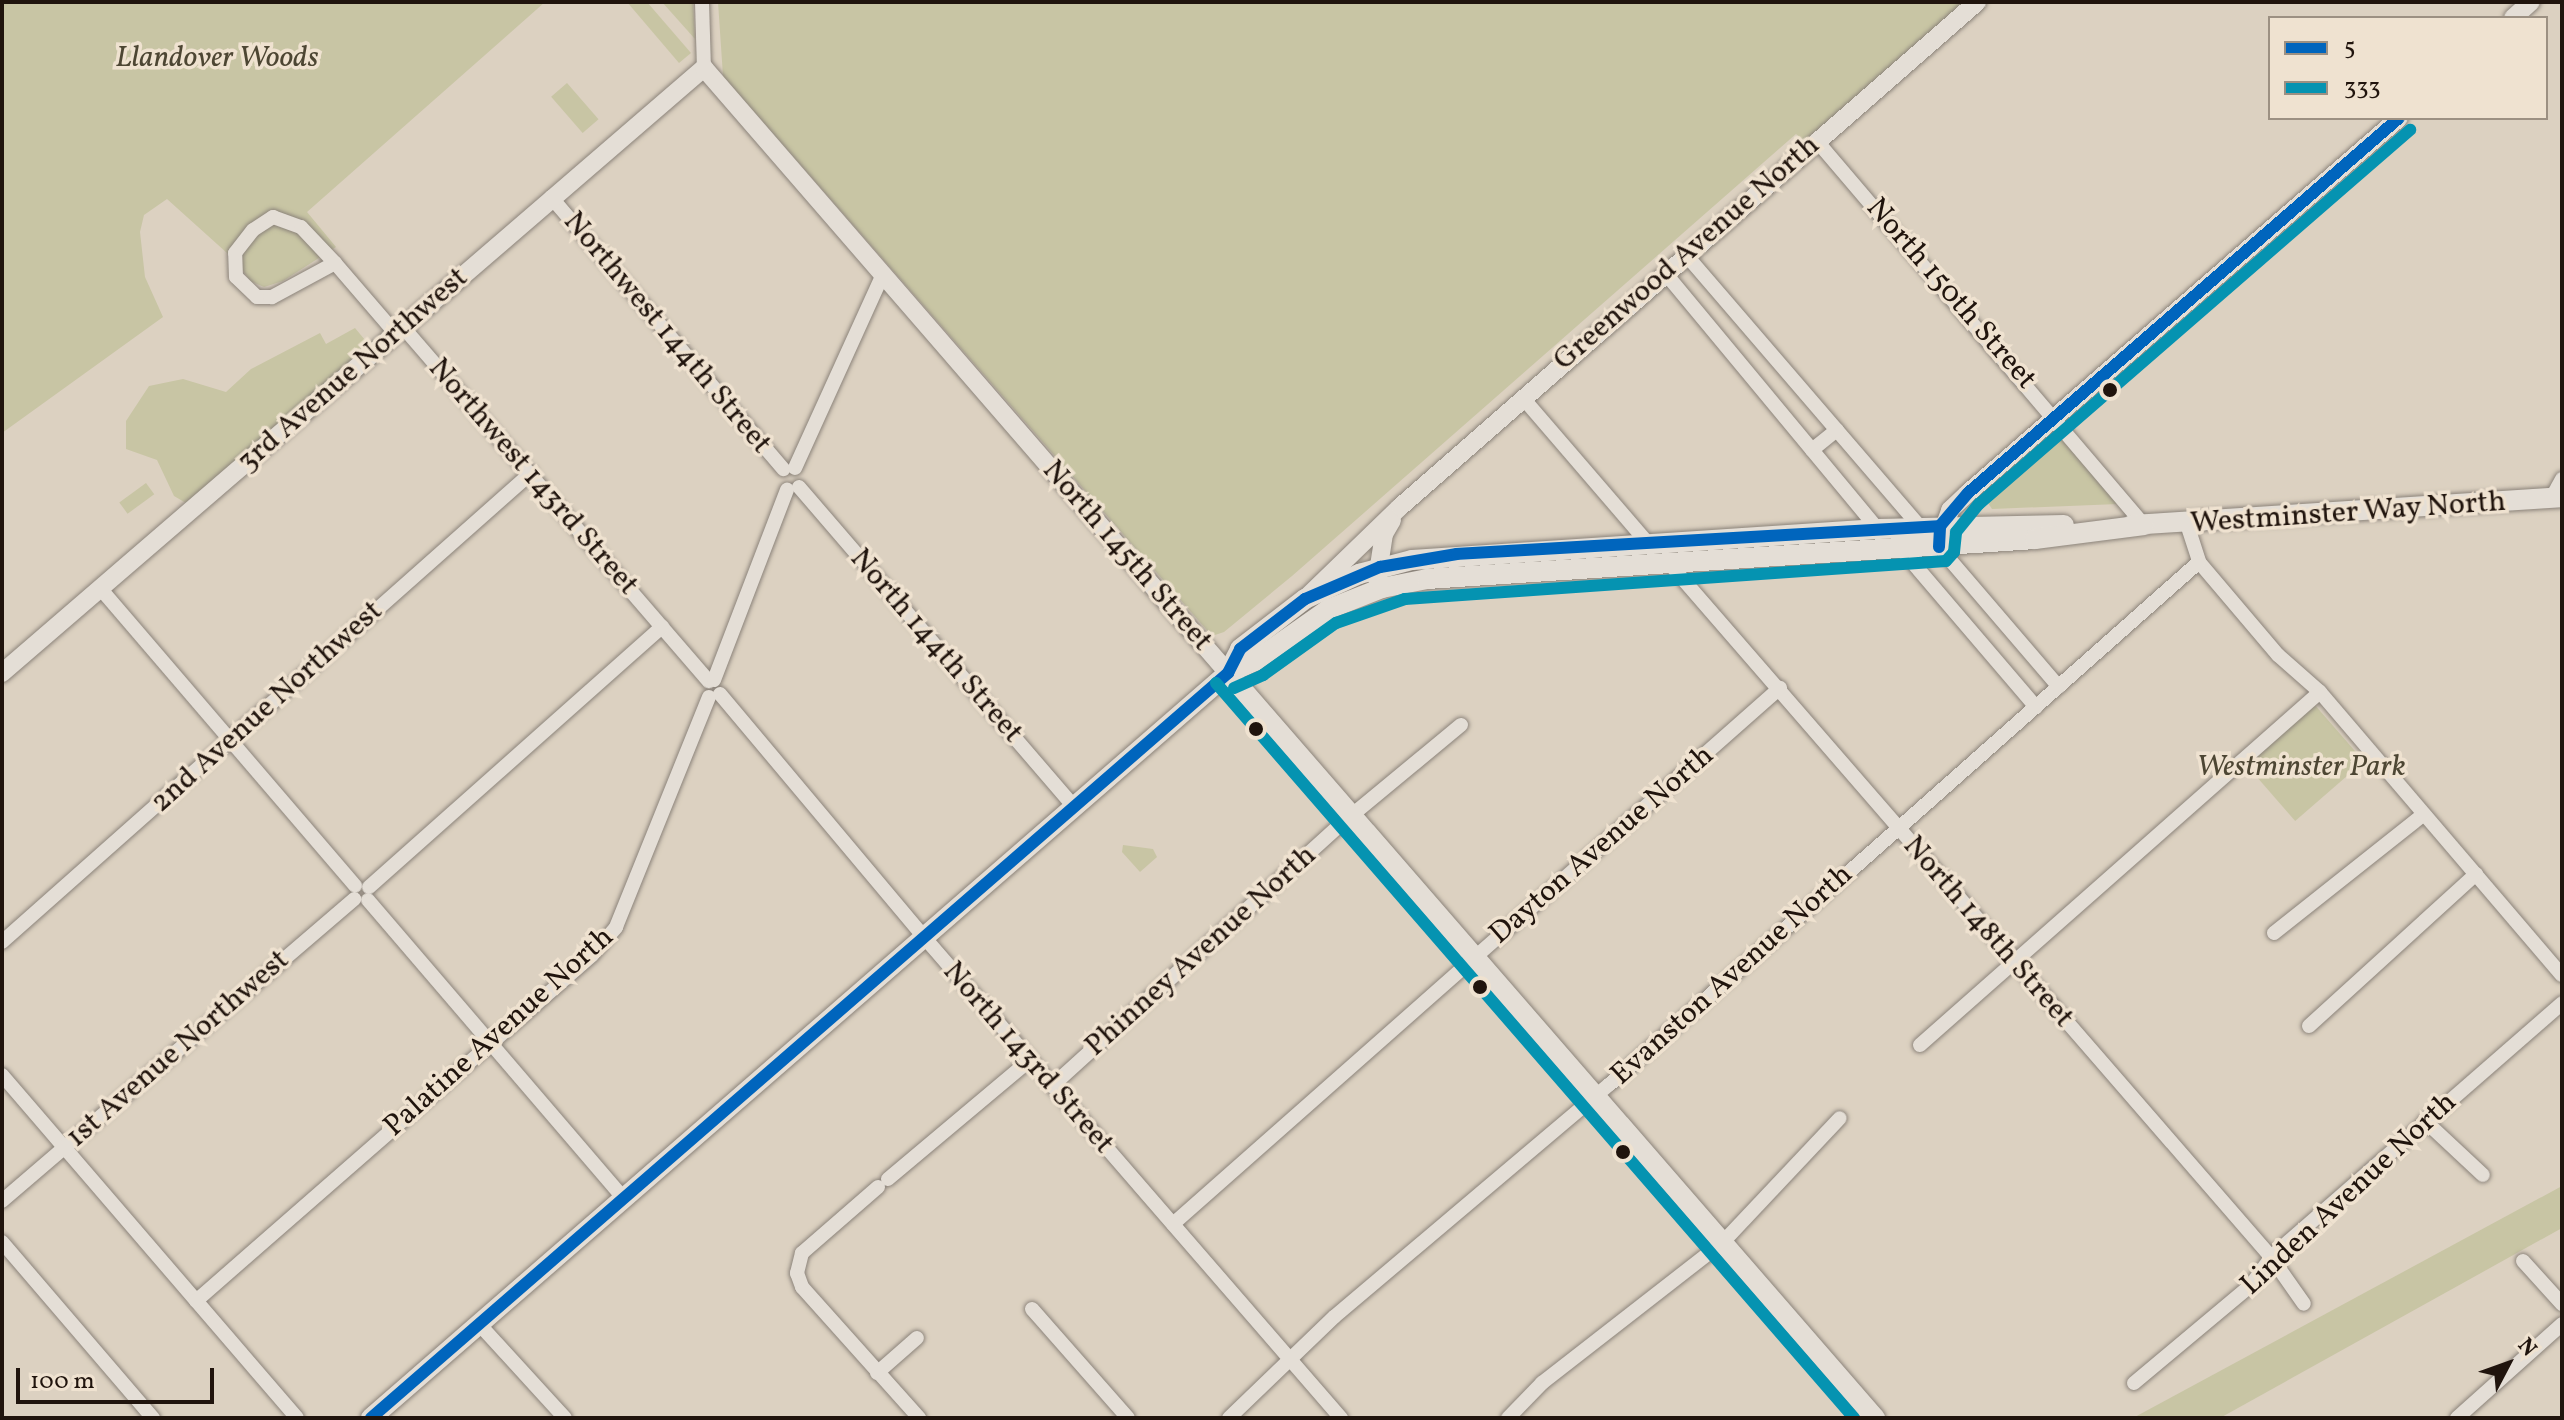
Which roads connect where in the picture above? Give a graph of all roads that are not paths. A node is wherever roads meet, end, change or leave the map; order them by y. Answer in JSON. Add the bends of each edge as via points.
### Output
{"nodes":[{"id":1,"x":702,"y":2,"type":"edge"},
{"id":2,"x":1977,"y":2,"type":"edge"},
{"id":3,"x":2531,"y":2,"type":"edge"},
{"id":4,"x":2515,"y":16,"type":"edge"},
{"id":5,"x":704,"y":68,"type":"junction"},
{"id":6,"x":2397,"y":120,"type":"edge"},
{"id":7,"x":1816,"y":140,"type":"junction"},
{"id":8,"x":551,"y":197,"type":"junction"},
{"id":9,"x":1687,"y":256,"type":"junction"},
{"id":10,"x":335,"y":263,"type":"junction"},
{"id":11,"x":883,"y":274,"type":"junction"},
{"id":12,"x":1666,"y":274,"type":"junction"},
{"id":13,"x":1725,"y":300,"type":"junction"},
{"id":14,"x":1703,"y":318,"type":"junction"},
{"id":15,"x":400,"y":330,"type":"junction"},
{"id":16,"x":1523,"y":398,"type":"junction"},
{"id":17,"x":2058,"y":418,"type":"junction"},
{"id":18,"x":1837,"y":430,"type":"junction"},
{"id":19,"x":1812,"y":450,"type":"junction"},
{"id":20,"x":789,"y":469,"type":"junction"},
{"id":21,"x":531,"y":473,"type":"junction"},
{"id":22,"x":2562,"y":479,"type":"edge"},
{"id":23,"x":793,"y":489,"type":"junction"},
{"id":24,"x":2558,"y":499,"type":"edge"},
{"id":25,"x":1400,"y":507,"type":"junction"},
{"id":26,"x":2187,"y":524,"type":"junction"},
{"id":27,"x":2144,"y":525,"type":"junction"},
{"id":28,"x":1878,"y":529,"type":"junction"},
{"id":29,"x":1933,"y":533,"type":"junction"},
{"id":30,"x":1647,"y":542,"type":"junction"},
{"id":31,"x":1901,"y":549,"type":"junction"},
{"id":32,"x":1668,"y":562,"type":"junction"},
{"id":33,"x":2199,"y":562,"type":"junction"},
{"id":34,"x":1380,"y":567,"type":"junction"},
{"id":35,"x":100,"y":588,"type":"junction"},
{"id":36,"x":1359,"y":595,"type":"junction"},
{"id":37,"x":1305,"y":599,"type":"junction"},
{"id":38,"x":662,"y":627,"type":"junction"},
{"id":39,"x":2,"y":673,"type":"edge"},
{"id":40,"x":1228,"y":673,"type":"junction"},
{"id":41,"x":2059,"y":687,"type":"junction"},
{"id":42,"x":713,"y":688,"type":"junction"},
{"id":43,"x":1780,"y":688,"type":"junction"},
{"id":44,"x":2320,"y":692,"type":"junction"},
{"id":45,"x":2036,"y":707,"type":"junction"},
{"id":46,"x":1461,"y":725,"type":"dead end"},
{"id":47,"x":230,"y":740,"type":"junction"},
{"id":48,"x":1073,"y":805,"type":"junction"},
{"id":49,"x":2424,"y":814,"type":"junction"},
{"id":50,"x":1352,"y":815,"type":"junction"},
{"id":51,"x":1897,"y":828,"type":"junction"},
{"id":52,"x":2476,"y":874,"type":"junction"},
{"id":53,"x":362,"y":893,"type":"junction"},
{"id":54,"x":2274,"y":933,"type":"dead end"},
{"id":55,"x":924,"y":937,"type":"junction"},
{"id":56,"x":2,"y":942,"type":"edge"},
{"id":57,"x":1475,"y":957,"type":"junction"},
{"id":58,"x":2014,"y":961,"type":"junction"},
{"id":59,"x":2562,"y":975,"type":"edge"},
{"id":60,"x":2562,"y":1003,"type":"edge"},
{"id":61,"x":2309,"y":1026,"type":"dead end"},
{"id":62,"x":492,"y":1044,"type":"junction"},
{"id":63,"x":1920,"y":1045,"type":"dead end"},
{"id":64,"x":1030,"y":1060,"type":"junction"},
{"id":65,"x":2,"y":1075,"type":"edge"},
{"id":66,"x":1052,"y":1086,"type":"junction"},
{"id":67,"x":1595,"y":1095,"type":"junction"},
{"id":68,"x":1840,"y":1118,"type":"dead end"},
{"id":69,"x":2425,"y":1121,"type":"junction"},
{"id":70,"x":64,"y":1146,"type":"junction"},
{"id":71,"x":2483,"y":1175,"type":"dead end"},
{"id":72,"x":624,"y":1199,"type":"junction"},
{"id":73,"x":2,"y":1201,"type":"edge"},
{"id":74,"x":1173,"y":1224,"type":"junction"},
{"id":75,"x":2,"y":1242,"type":"edge"},
{"id":76,"x":1723,"y":1242,"type":"junction"},
{"id":77,"x":2271,"y":1257,"type":"junction"},
{"id":78,"x":2523,"y":1261,"type":"dead end"},
{"id":79,"x":196,"y":1301,"type":"junction"},
{"id":80,"x":2304,"y":1304,"type":"dead end"},
{"id":81,"x":2562,"y":1304,"type":"edge"},
{"id":82,"x":1032,"y":1309,"type":"dead end"},
{"id":83,"x":2562,"y":1324,"type":"edge"},
{"id":84,"x":480,"y":1325,"type":"junction"},
{"id":85,"x":917,"y":1338,"type":"dead end"},
{"id":86,"x":1293,"y":1362,"type":"junction"},
{"id":87,"x":877,"y":1373,"type":"junction"},
{"id":88,"x":2134,"y":1383,"type":"dead end"},
{"id":89,"x":153,"y":1418,"type":"edge"},
{"id":90,"x":297,"y":1418,"type":"edge"},
{"id":91,"x":371,"y":1418,"type":"edge"},
{"id":92,"x":565,"y":1418,"type":"edge"},
{"id":93,"x":919,"y":1418,"type":"edge"},
{"id":94,"x":1128,"y":1418,"type":"edge"},
{"id":95,"x":1229,"y":1418,"type":"edge"},
{"id":96,"x":1341,"y":1418,"type":"edge"},
{"id":97,"x":1508,"y":1418,"type":"edge"},
{"id":98,"x":1875,"y":1418,"type":"edge"},
{"id":99,"x":2457,"y":1418,"type":"edge"}],
"edges":[{"from":1,"to":5,"type":"street"},
{"from":2,"to":7,"type":"street","name":"Greenwood Avenue North"},
{"from":3,"to":4,"type":"street"},
{"from":5,"to":8,"type":"street","name":"3rd Avenue Northwest"},
{"from":5,"to":11,"type":"street","name":"North 145th Street"},
{"from":6,"to":17,"type":"street"},
{"from":7,"to":9,"type":"street","name":"Greenwood Avenue North"},
{"from":7,"to":17,"type":"street","name":"North 150th Street"},
{"from":8,"to":15,"type":"street","name":"3rd Avenue Northwest"},
{"from":8,"to":20,"type":"street","name":"Northwest 144th Street"},
{"from":9,"to":12,"type":"street","name":"Greenwood Avenue North"},
{"from":9,"to":13,"type":"street"},
{"from":10,"to":10,"type":"street","name":"Northwest 143rd Street","via":[[301,227],[273,217],[253,230],[234,261],[240,283],[264,298]]},
{"from":10,"to":15,"type":"street","name":"Northwest 143rd Street"},
{"from":11,"to":20,"type":"street"},
{"from":11,"to":40,"type":"street","name":"North 145th Street"},
{"from":12,"to":14,"type":"street"},
{"from":12,"to":16,"type":"street","name":"Greenwood Avenue North"},
{"from":13,"to":14,"type":"street"},
{"from":13,"to":18,"type":"street"},
{"from":14,"to":19,"type":"street"},
{"from":15,"to":21,"type":"street","name":"Northwest 143rd Street"},
{"from":15,"to":35,"type":"street","name":"3rd Avenue Northwest"},
{"from":16,"to":25,"type":"street","name":"Greenwood Avenue North"},
{"from":16,"to":30,"type":"street"},
{"from":17,"to":27,"type":"street","name":"North 150th Street"},
{"from":17,"to":29,"type":"street","via":[[1968,493]]},
{"from":18,"to":19,"type":"street"},
{"from":18,"to":29,"type":"street"},
{"from":19,"to":28,"type":"street"},
{"from":20,"to":23,"type":"street","via":[[802,478]]},
{"from":21,"to":38,"type":"street","name":"Northwest 143rd Street"},
{"from":21,"to":47,"type":"street","name":"2nd Avenue Northwest"},
{"from":22,"to":24,"type":"street"},
{"from":23,"to":42,"type":"street"},
{"from":23,"to":48,"type":"street","name":"North 144th Street"},
{"from":24,"to":26,"type":"main road","name":"Westminster Way North"},
{"from":25,"to":34,"type":"street","name":"Greenwood Avenue North","via":[[1384,534]]},
{"from":25,"to":37,"type":"street","name":"Greenwood Avenue North"},
{"from":26,"to":27,"type":"main road","name":"Westminster Way North"},
{"from":26,"to":33,"type":"street"},
{"from":27,"to":29,"type":"main road","name":"Westminster Way North"},
{"from":28,"to":29,"type":"main road","name":"Westminster Way North"},
{"from":28,"to":30,"type":"main road","name":"Westminster Way North"},
{"from":29,"to":31,"type":"main road","name":"Westminster Way North"},
{"from":29,"to":41,"type":"street"},
{"from":30,"to":34,"type":"main road","name":"Westminster Way North","via":[[1457,554]]},
{"from":31,"to":32,"type":"main road","name":"Westminster Way North"},
{"from":31,"to":45,"type":"street"},
{"from":32,"to":36,"type":"main road","name":"Westminster Way North","via":[[1427,579]]},
{"from":32,"to":43,"type":"street","name":"North 148th Street"},
{"from":33,"to":41,"type":"street","name":"Evanston Avenue North"},
{"from":33,"to":44,"type":"street","via":[[2278,655]]},
{"from":34,"to":36,"type":"street","name":"Greenwood Avenue North","via":[[1374,583]]},
{"from":34,"to":37,"type":"main road","name":"Westminster Way North"},
{"from":35,"to":39,"type":"street","name":"3rd Avenue Northwest"},
{"from":35,"to":47,"type":"street"},
{"from":36,"to":40,"type":"main road","name":"Greenwood Avenue North"},
{"from":37,"to":40,"type":"main road","name":"Greenwood Avenue North","via":[[1240,649]]},
{"from":38,"to":42,"type":"street","name":"North 143rd Street"},
{"from":38,"to":53,"type":"street","name":"1st Avenue Northwest"},
{"from":40,"to":48,"type":"main road","name":"Greenwood Avenue North"},
{"from":40,"to":50,"type":"main road","name":"North 145th Street"},
{"from":41,"to":45,"type":"street","name":"Evanston Avenue North"},
{"from":42,"to":55,"type":"street","name":"North 143rd Street"},
{"from":42,"to":62,"type":"street","name":"Palatine Avenue North","via":[[616,927]]},
{"from":43,"to":51,"type":"street","name":"North 148th Street"},
{"from":43,"to":57,"type":"street","name":"Dayton Avenue North"},
{"from":44,"to":49,"type":"street"},
{"from":44,"to":58,"type":"street"},
{"from":45,"to":51,"type":"street","name":"Evanston Avenue North"},
{"from":46,"to":50,"type":"street","name":"Phinney Avenue North"},
{"from":47,"to":53,"type":"street"},
{"from":47,"to":56,"type":"street","name":"2nd Avenue Northwest"},
{"from":48,"to":55,"type":"main road","name":"Greenwood Avenue North"},
{"from":49,"to":52,"type":"street"},
{"from":49,"to":54,"type":"street"},
{"from":50,"to":57,"type":"main road","name":"North 145th Street"},
{"from":50,"to":66,"type":"street","name":"Phinney Avenue North"},
{"from":51,"to":58,"type":"street","name":"North 148th Street"},
{"from":51,"to":67,"type":"street","name":"Evanston Avenue North"},
{"from":52,"to":59,"type":"street"},
{"from":52,"to":61,"type":"street"},
{"from":53,"to":62,"type":"street"},
{"from":53,"to":70,"type":"street","name":"1st Avenue Northwest"},
{"from":55,"to":64,"type":"street","name":"North 143rd Street"},
{"from":55,"to":72,"type":"main road","name":"Greenwood Avenue North"},
{"from":57,"to":67,"type":"main road","name":"North 145th Street"},
{"from":57,"to":74,"type":"street","name":"Dayton Avenue North"},
{"from":58,"to":63,"type":"street"},
{"from":58,"to":77,"type":"street","name":"North 148th Street"},
{"from":60,"to":69,"type":"street","name":"Linden Avenue North"},
{"from":62,"to":72,"type":"street"},
{"from":62,"to":79,"type":"street","name":"Palatine Avenue North"},
{"from":64,"to":66,"type":"street","name":"North 143rd Street"},
{"from":64,"to":87,"type":"street","via":[[802,1253],[796,1267],[802,1287]]},
{"from":65,"to":70,"type":"street"},
{"from":66,"to":74,"type":"street","name":"North 143rd Street"},
{"from":67,"to":76,"type":"main road","name":"North 145th Street"},
{"from":67,"to":86,"type":"street","name":"Evanston Avenue North","via":[[1334,1317]]},
{"from":68,"to":76,"type":"street"},
{"from":69,"to":71,"type":"street"},
{"from":69,"to":77,"type":"street","name":"Linden Avenue North"},
{"from":70,"to":73,"type":"street","name":"1st Avenue Northwest"},
{"from":70,"to":79,"type":"street"},
{"from":72,"to":84,"type":"main road","name":"Greenwood Avenue North"},
{"from":74,"to":86,"type":"street","name":"North 143rd Street"},
{"from":75,"to":89,"type":"street"},
{"from":76,"to":97,"type":"street","via":[[1542,1383]]},
{"from":76,"to":98,"type":"main road","name":"North 145th Street"},
{"from":77,"to":80,"type":"street","name":"North 148th Street"},
{"from":77,"to":88,"type":"street","name":"Linden Avenue North","via":[[2251,1285]]},
{"from":78,"to":81,"type":"street"},
{"from":79,"to":90,"type":"street"},
{"from":82,"to":94,"type":"street"},
{"from":83,"to":99,"type":"street"},
{"from":84,"to":91,"type":"main road","name":"Greenwood Avenue North"},
{"from":84,"to":92,"type":"street"},
{"from":85,"to":87,"type":"street"},
{"from":86,"to":95,"type":"street","name":"Evanston Avenue North"},
{"from":86,"to":96,"type":"street","name":"North 143rd Street"},
{"from":87,"to":93,"type":"street"}]}
